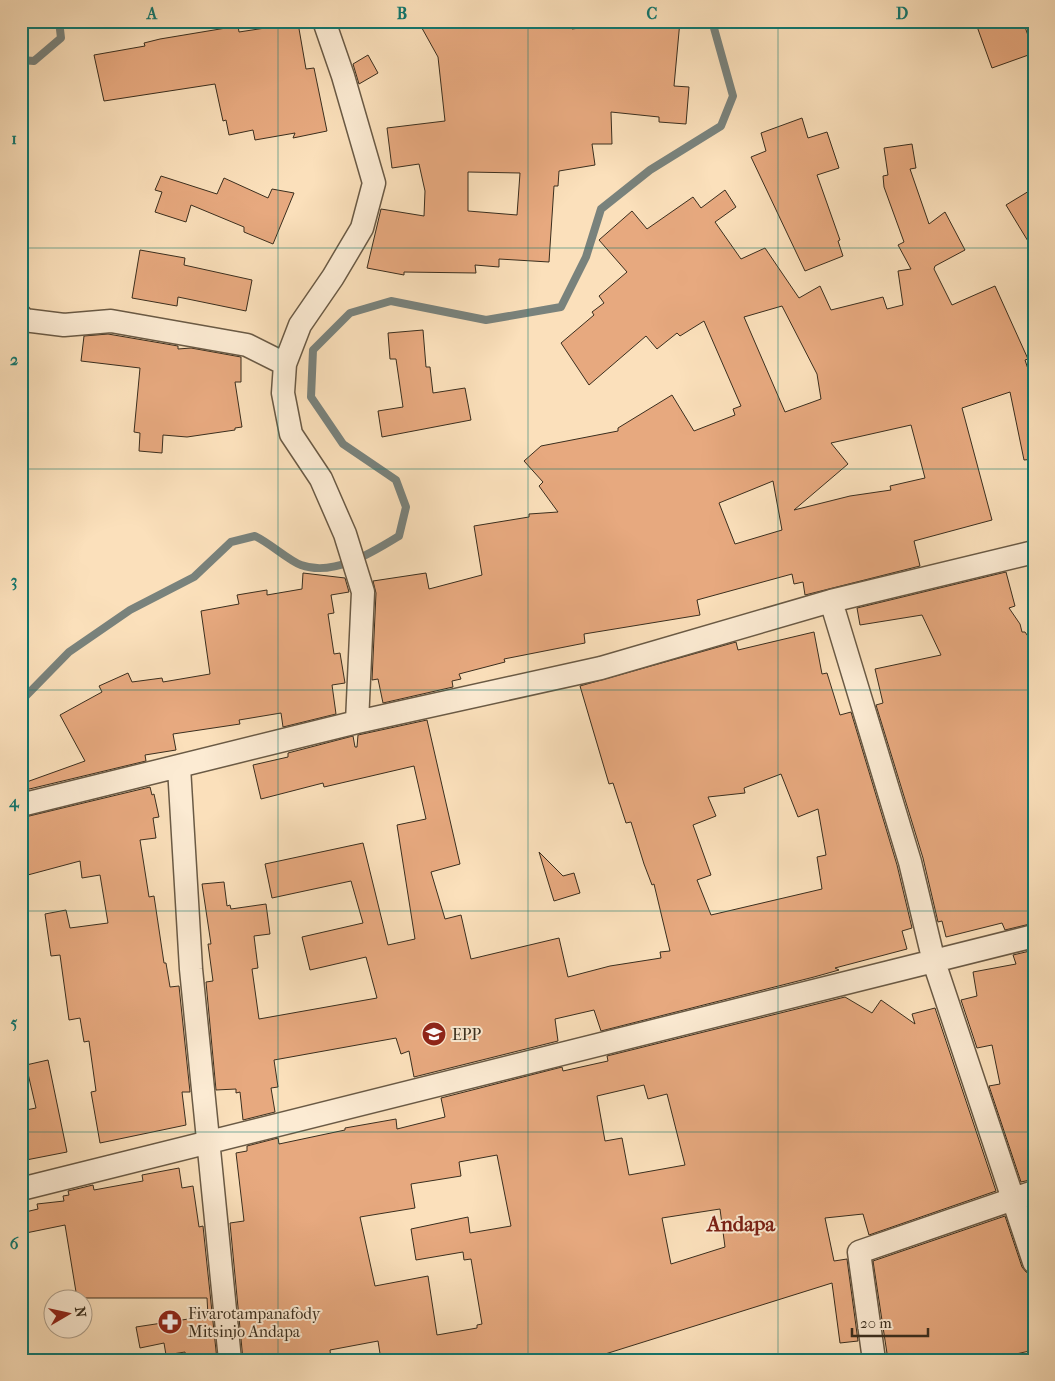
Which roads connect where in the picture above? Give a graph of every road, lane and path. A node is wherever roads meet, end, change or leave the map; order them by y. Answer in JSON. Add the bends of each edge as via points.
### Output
{"nodes":[{"id":1,"x":324,"y":21,"type":"edge"},
{"id":2,"x":21,"y":316,"type":"edge"},
{"id":3,"x":285,"y":364,"type":"junction"},
{"id":4,"x":1034,"y":552,"type":"edge"},
{"id":5,"x":832,"y":601,"type":"junction"},
{"id":6,"x":357,"y":722,"type":"junction"},
{"id":7,"x":179,"y":768,"type":"junction"},
{"id":8,"x":21,"y":805,"type":"edge"},
{"id":9,"x":1034,"y":936,"type":"edge"},
{"id":10,"x":934,"y":962,"type":"junction"},
{"id":11,"x":207,"y":1143,"type":"junction"},
{"id":12,"x":21,"y":1189,"type":"edge"},
{"id":13,"x":1024,"y":1196,"type":"edge"},
{"id":14,"x":1034,"y":1262,"type":"edge"},
{"id":15,"x":230,"y":1360,"type":"edge"},
{"id":16,"x":874,"y":1360,"type":"edge"}],
"edges":[{"from":1,"to":3,"type":"street","via":[[374,183],[362,228],[300,325]]},
{"from":2,"to":3,"type":"street","via":[[24,320],[64,325],[111,321],[247,345]]},
{"from":3,"to":6,"type":"street","via":[[283,393],[291,434],[321,479],[345,534],[363,592]]},
{"from":4,"to":5,"type":"street"},
{"from":5,"to":6,"type":"street","via":[[601,668]]},
{"from":5,"to":10,"type":"street","via":[[910,862]]},
{"from":6,"to":7,"type":"street"},
{"from":7,"to":8,"type":"street"},
{"from":7,"to":11,"type":"street","via":[[191,969]]},
{"from":9,"to":10,"type":"street"},
{"from":10,"to":11,"type":"street"},
{"from":10,"to":13,"type":"street"},
{"from":11,"to":12,"type":"street"},
{"from":11,"to":15,"type":"street"},
{"from":13,"to":14,"type":"street"},
{"from":13,"to":16,"type":"street","via":[[859,1252]]}]}
